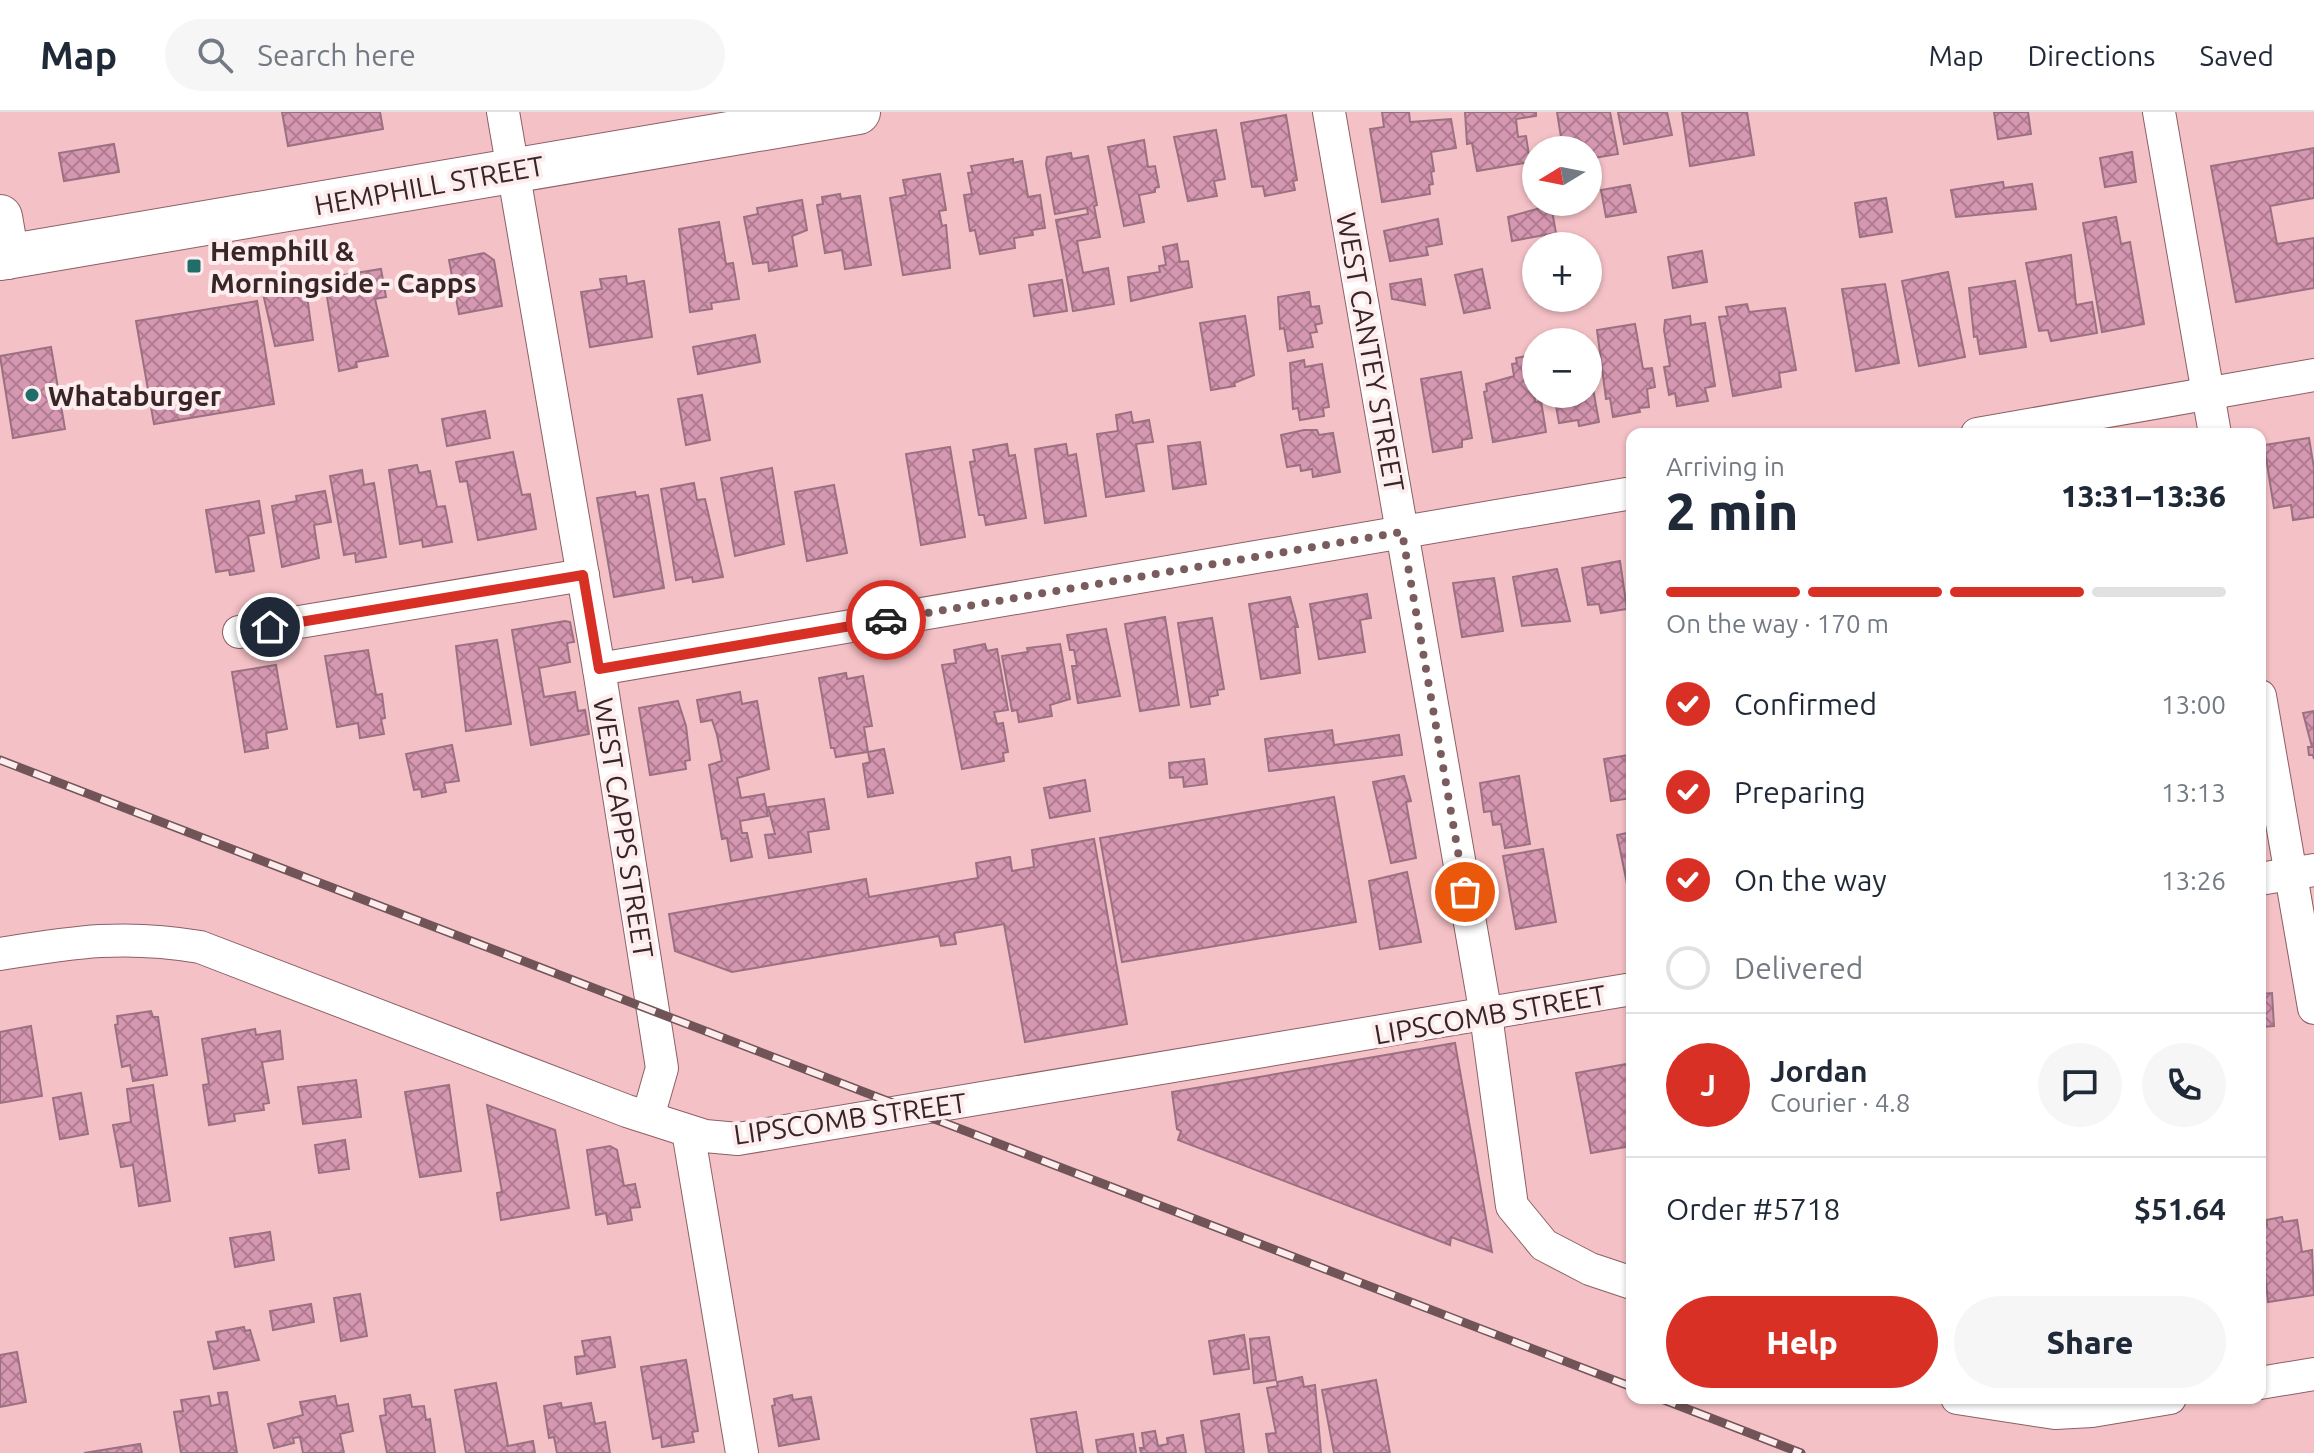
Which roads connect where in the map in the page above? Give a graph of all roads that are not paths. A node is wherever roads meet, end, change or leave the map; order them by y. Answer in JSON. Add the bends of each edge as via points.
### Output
{"nodes":[{"id":1,"x":503,"y":112,"type":"edge"},
{"id":2,"x":858,"y":112,"type":"edge"},
{"id":3,"x":1329,"y":112,"type":"edge"},
{"id":4,"x":2159,"y":112,"type":"edge"},
{"id":5,"x":513,"y":171,"type":"junction"},
{"id":6,"x":2,"y":244,"type":"edge"},
{"id":7,"x":2314,"y":375,"type":"edge"},
{"id":8,"x":2208,"y":395,"type":"junction"},
{"id":9,"x":2013,"y":428,"type":"edge"},
{"id":10,"x":2214,"y":428,"type":"edge"},
{"id":11,"x":1626,"y":494,"type":"edge"},
{"id":12,"x":1402,"y":532,"type":"junction"},
{"id":13,"x":583,"y":575,"type":"junction"},
{"id":14,"x":239,"y":632,"type":"dead end"},
{"id":15,"x":599,"y":669,"type":"junction"},
{"id":16,"x":2266,"y":734,"type":"edge"},
{"id":17,"x":2288,"y":874,"type":"edge"},
{"id":18,"x":0,"y":954,"type":"edge"},
{"id":19,"x":1626,"y":990,"type":"edge"},
{"id":20,"x":2314,"y":1008,"type":"edge"},
{"id":21,"x":1486,"y":1015,"type":"junction"},
{"id":22,"x":648,"y":1117,"type":"junction"},
{"id":23,"x":688,"y":1131,"type":"junction"},
{"id":24,"x":1626,"y":1281,"type":"edge"},
{"id":25,"x":2314,"y":1374,"type":"edge"},
{"id":26,"x":2266,"y":1382,"type":"edge"},
{"id":27,"x":1994,"y":1404,"type":"edge"},
{"id":28,"x":2134,"y":1404,"type":"edge"},
{"id":29,"x":742,"y":1453,"type":"edge"}],
"edges":[{"from":1,"to":5,"type":"street","name":"WEST CAPPS STREET"},
{"from":2,"to":5,"type":"main road","name":"HEMPHILL STREET"},
{"from":3,"to":12,"type":"street","name":"WEST CANTEY STREET"},
{"from":4,"to":8,"type":"street"},
{"from":5,"to":6,"type":"main road","name":"HEMPHILL STREET"},
{"from":5,"to":13,"type":"street","name":"WEST CAPPS STREET"},
{"from":7,"to":8,"type":"street"},
{"from":8,"to":9,"type":"street"},
{"from":8,"to":10,"type":"street"},
{"from":11,"to":12,"type":"street"},
{"from":12,"to":15,"type":"street"},
{"from":12,"to":21,"type":"street","name":"WEST CANTEY STREET"},
{"from":13,"to":14,"type":"street"},
{"from":13,"to":15,"type":"street","name":"WEST CAPPS STREET"},
{"from":15,"to":22,"type":"street","name":"WEST CAPPS STREET","via":[[662,1068]]},
{"from":16,"to":17,"type":"street"},
{"from":17,"to":20,"type":"street"},
{"from":18,"to":22,"type":"street","name":"LIPSCOMB STREET","via":[[79,941],[147,938],[200,947]]},
{"from":19,"to":21,"type":"street","name":"LIPSCOMB STREET"},
{"from":21,"to":23,"type":"street","name":"LIPSCOMB STREET","via":[[738,1139]]},
{"from":21,"to":24,"type":"street","name":"WEST CANTEY STREET","via":[[1512,1206],[1544,1245]]},
{"from":22,"to":23,"type":"street","name":"LIPSCOMB STREET"},
{"from":23,"to":29,"type":"street"},
{"from":25,"to":26,"type":"street"},
{"from":27,"to":28,"type":"street","via":[[2055,1413]]}]}
